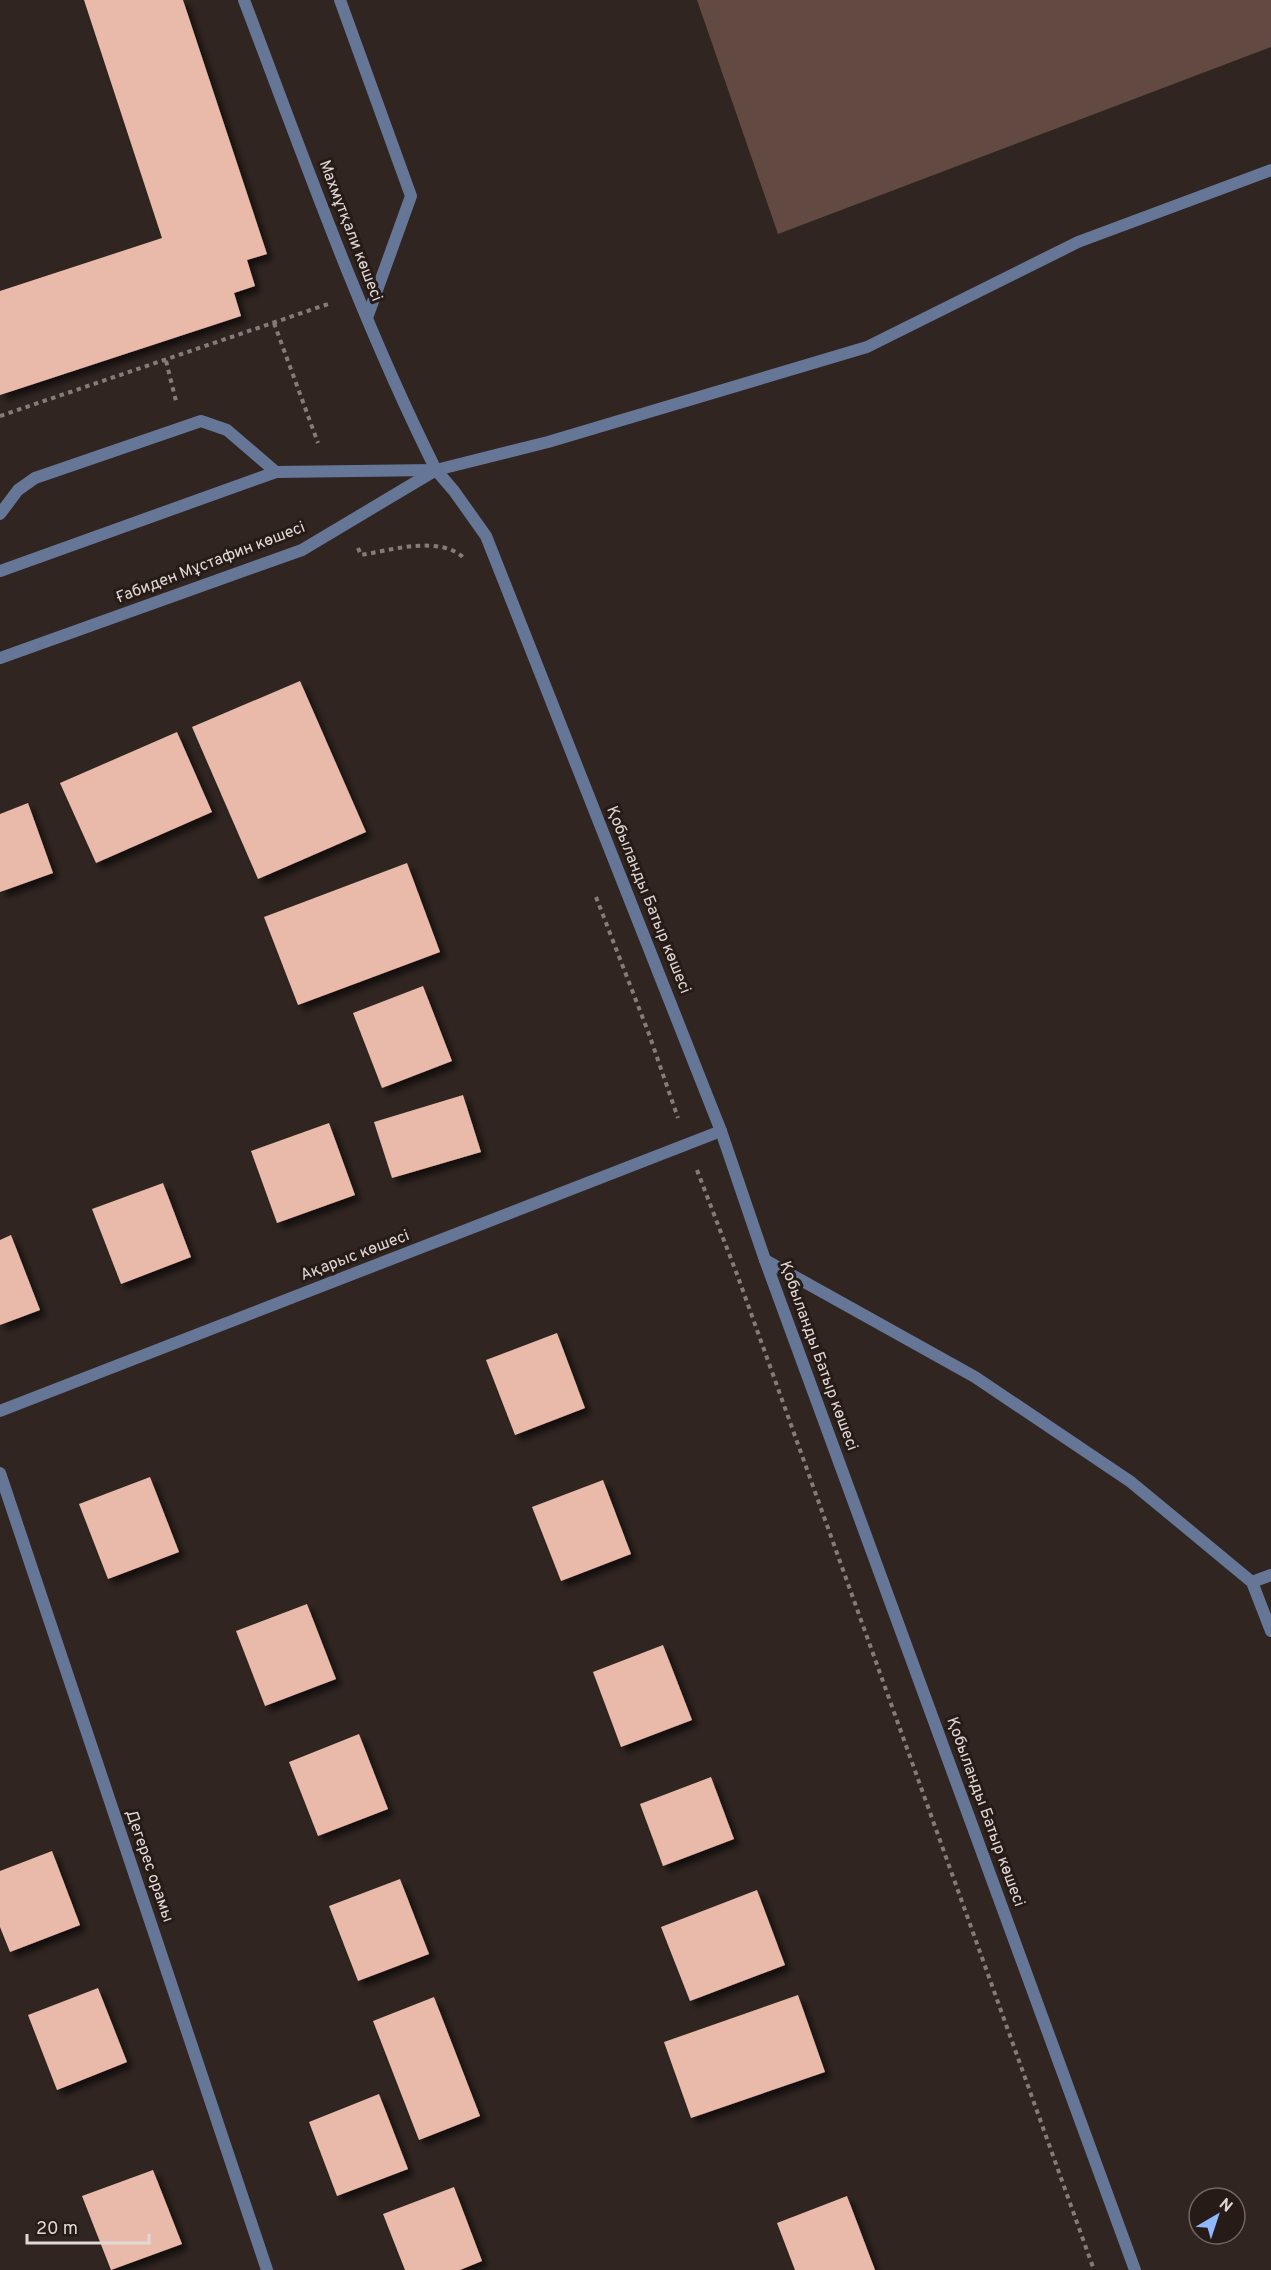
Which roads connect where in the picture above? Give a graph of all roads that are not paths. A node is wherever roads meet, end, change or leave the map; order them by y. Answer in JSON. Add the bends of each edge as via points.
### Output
{"nodes":[{"id":1,"x":243,"y":0,"type":"edge"},
{"id":2,"x":340,"y":0,"type":"edge"},
{"id":3,"x":1271,"y":170,"type":"edge"},
{"id":4,"x":367,"y":318,"type":"junction"},
{"id":5,"x":436,"y":470,"type":"junction"},
{"id":6,"x":276,"y":472,"type":"junction"},
{"id":7,"x":0,"y":514,"type":"edge"},
{"id":8,"x":0,"y":571,"type":"edge"},
{"id":9,"x":0,"y":658,"type":"edge"},
{"id":10,"x":721,"y":1131,"type":"junction"},
{"id":11,"x":765,"y":1260,"type":"junction"},
{"id":12,"x":0,"y":1411,"type":"edge"},
{"id":13,"x":0,"y":1473,"type":"edge"},
{"id":14,"x":1271,"y":1575,"type":"edge"},
{"id":15,"x":1252,"y":1582,"type":"junction"},
{"id":16,"x":1271,"y":1631,"type":"edge"},
{"id":17,"x":267,"y":2270,"type":"edge"},
{"id":18,"x":1135,"y":2270,"type":"edge"}],
"edges":[{"from":1,"to":4,"type":"street","name":"Махмұтқали көшесі"},
{"from":2,"to":4,"type":"street","via":[[411,196]]},
{"from":3,"to":5,"type":"street","via":[[1078,242],[867,347],[548,442]]},
{"from":4,"to":5,"type":"street","name":"Махмұтқали көшесі"},
{"from":5,"to":6,"type":"street"},
{"from":5,"to":9,"type":"street","name":"Ғабиден Мұстафин көшесі","via":[[302,550]]},
{"from":5,"to":10,"type":"street","name":"Қобыланды Батыр көшесі","via":[[486,536]]},
{"from":6,"to":7,"type":"street","via":[[227,430],[201,421],[35,478],[18,490]]},
{"from":6,"to":8,"type":"street"},
{"from":10,"to":11,"type":"street","name":"Қобыланды Батыр көшесі"},
{"from":10,"to":12,"type":"street","name":"Ақарыс көшесі"},
{"from":11,"to":15,"type":"street","via":[[975,1377],[1131,1482]]},
{"from":11,"to":18,"type":"street","name":"Қобыланды Батыр көшесі"},
{"from":13,"to":17,"type":"street","name":"Дегерес орамы"},
{"from":14,"to":15,"type":"street"},
{"from":15,"to":16,"type":"street"}]}
